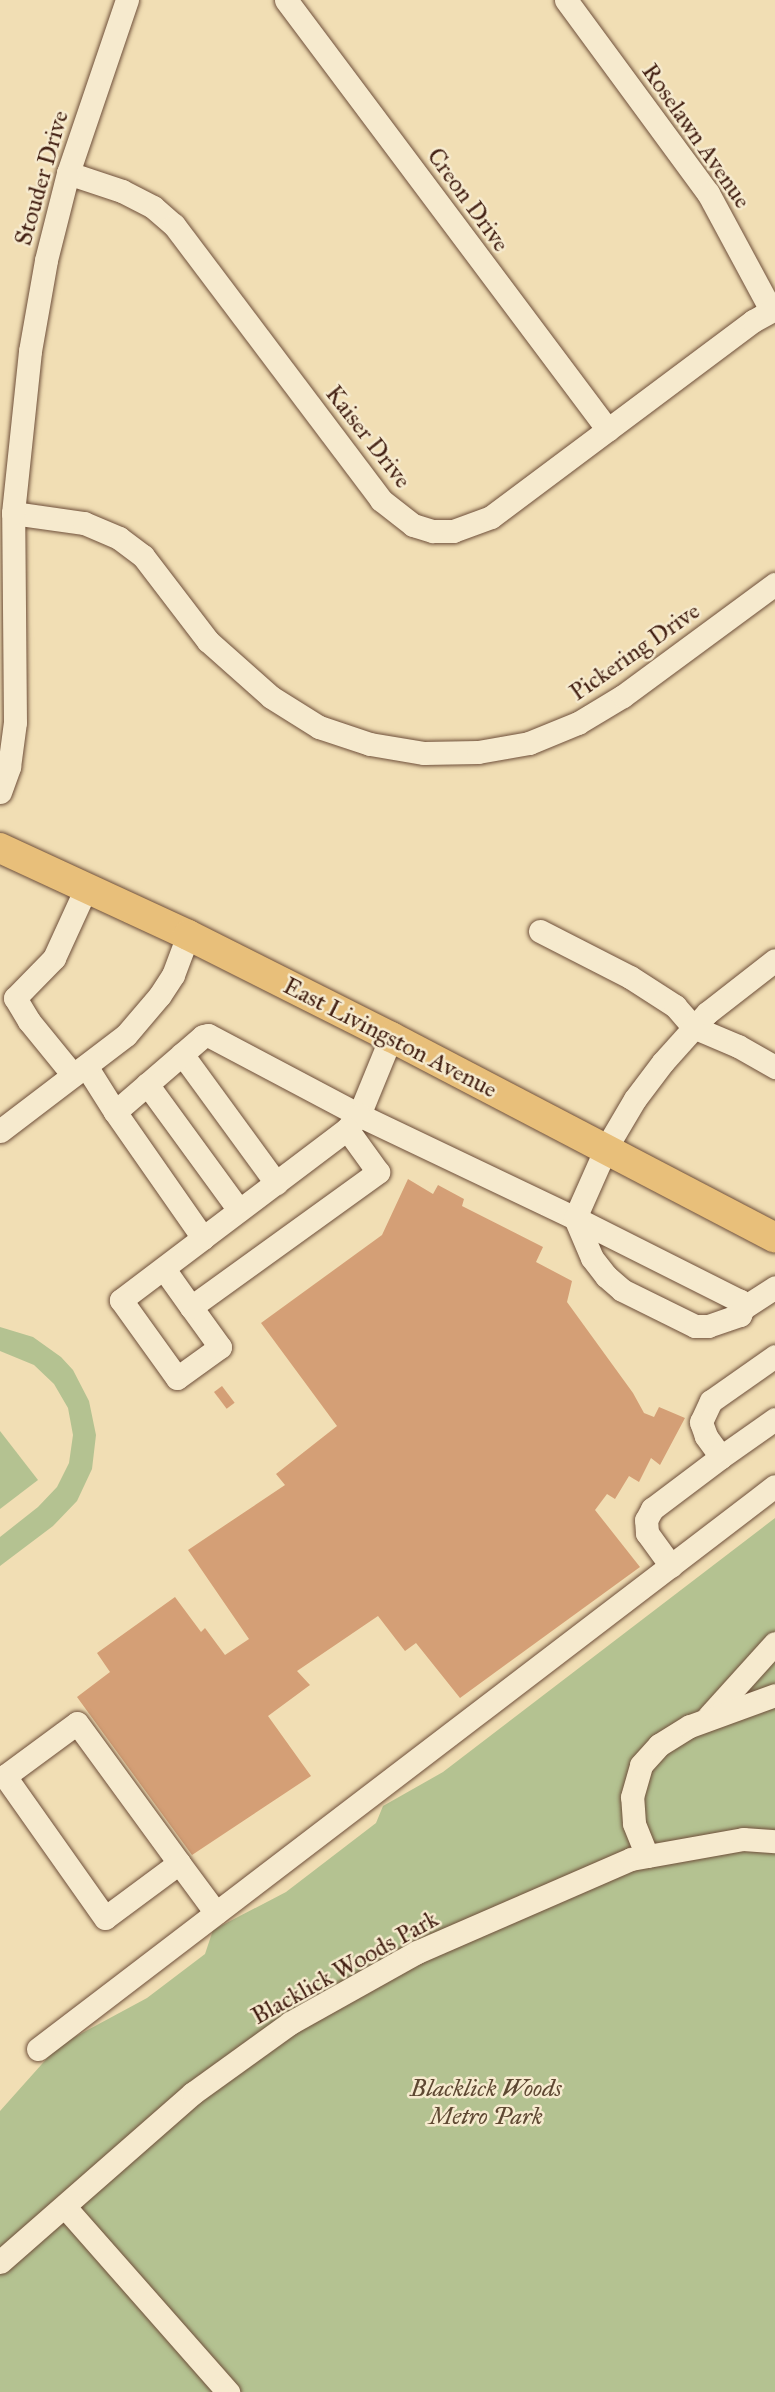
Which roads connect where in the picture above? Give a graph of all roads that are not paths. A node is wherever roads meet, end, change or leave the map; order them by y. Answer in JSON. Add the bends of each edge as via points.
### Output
{"nodes":[{"id":1,"x":127,"y":0,"type":"edge"},
{"id":2,"x":286,"y":0,"type":"edge"},
{"id":3,"x":566,"y":0,"type":"edge"},
{"id":4,"x":68,"y":173,"type":"junction"},
{"id":5,"x":773,"y":309,"type":"edge"},
{"id":6,"x":608,"y":430,"type":"junction"},
{"id":7,"x":13,"y":513,"type":"junction"},
{"id":8,"x":775,"y":584,"type":"edge"},
{"id":9,"x":0,"y":792,"type":"edge"},
{"id":10,"x":0,"y":848,"type":"edge"},
{"id":11,"x":86,"y":888,"type":"junction"},
{"id":12,"x":540,"y":931,"type":"dead end"},
{"id":13,"x":188,"y":935,"type":"junction"},
{"id":14,"x":775,"y":960,"type":"edge"},
{"id":15,"x":693,"y":1027,"type":"junction"},
{"id":16,"x":391,"y":1037,"type":"junction"},
{"id":17,"x":182,"y":1054,"type":"junction"},
{"id":18,"x":775,"y":1067,"type":"edge"},
{"id":19,"x":79,"y":1070,"type":"junction"},
{"id":20,"x":147,"y":1084,"type":"junction"},
{"id":21,"x":115,"y":1112,"type":"junction"},
{"id":22,"x":353,"y":1122,"type":"junction"},
{"id":23,"x":0,"y":1131,"type":"edge"},
{"id":24,"x":606,"y":1149,"type":"junction"},
{"id":25,"x":276,"y":1183,"type":"junction"},
{"id":26,"x":239,"y":1210,"type":"junction"},
{"id":27,"x":575,"y":1218,"type":"junction"},
{"id":28,"x":203,"y":1238,"type":"junction"},
{"id":29,"x":775,"y":1238,"type":"edge"},
{"id":30,"x":163,"y":1269,"type":"junction"},
{"id":31,"x":775,"y":1287,"type":"edge"},
{"id":32,"x":191,"y":1307,"type":"junction"},
{"id":33,"x":743,"y":1308,"type":"junction"},
{"id":34,"x":775,"y":1356,"type":"edge"},
{"id":35,"x":775,"y":1419,"type":"edge"},
{"id":36,"x":722,"y":1457,"type":"junction"},
{"id":37,"x":775,"y":1486,"type":"edge"},
{"id":38,"x":671,"y":1566,"type":"junction"},
{"id":39,"x":775,"y":1643,"type":"edge"},
{"id":40,"x":775,"y":1695,"type":"edge"},
{"id":41,"x":704,"y":1720,"type":"junction"},
{"id":42,"x":775,"y":1841,"type":"edge"},
{"id":43,"x":647,"y":1856,"type":"junction"},
{"id":44,"x":179,"y":1863,"type":"junction"},
{"id":45,"x":216,"y":1913,"type":"junction"},
{"id":46,"x":38,"y":2049,"type":"dead end"},
{"id":47,"x":65,"y":2207,"type":"junction"},
{"id":48,"x":0,"y":2262,"type":"edge"},
{"id":49,"x":193,"y":2355,"type":"junction"},
{"id":50,"x":206,"y":2392,"type":"edge"},
{"id":51,"x":228,"y":2392,"type":"edge"}],
"edges":[{"from":1,"to":4,"type":"street","name":"Stouder Drive"},
{"from":2,"to":6,"type":"street","name":"Creon Drive"},
{"from":3,"to":5,"type":"street","name":"Roselawn Avenue","via":[[708,193]]},
{"from":4,"to":6,"type":"street","name":"Kaiser Drive","via":[[122,191],[153,207],[174,225],[381,500],[413,525],[453,531],[482,522]]},
{"from":4,"to":7,"type":"street","name":"Stouder Drive","via":[[30,351]]},
{"from":5,"to":6,"type":"street","name":"Kaiser Drive"},
{"from":7,"to":8,"type":"street","name":"Pickering Drive","via":[[84,523],[119,538],[142,556],[208,641],[271,697],[319,727],[370,744],[424,753],[478,752],[529,743],[579,723]]},
{"from":7,"to":9,"type":"street","name":"Stouder Drive","via":[[15,722],[9,767]]},
{"from":10,"to":11,"type":"main road","name":"East Livingston Avenue"},
{"from":11,"to":13,"type":"main road","name":"East Livingston Avenue"},
{"from":11,"to":19,"type":"street","via":[[54,958],[15,998],[29,1021]]},
{"from":12,"to":15,"type":"street","via":[[630,976],[675,1006]]},
{"from":13,"to":16,"type":"main road","name":"East Livingston Avenue"},
{"from":13,"to":19,"type":"street","via":[[160,995],[126,1035]]},
{"from":14,"to":15,"type":"street"},
{"from":15,"to":18,"type":"street"},
{"from":15,"to":24,"type":"street","via":[[635,1099]]},
{"from":16,"to":22,"type":"street"},
{"from":16,"to":24,"type":"main road","name":"East Livingston Avenue"},
{"from":17,"to":20,"type":"street"},
{"from":17,"to":22,"type":"street","via":[[203,1036],[212,1036]]},
{"from":17,"to":25,"type":"street"},
{"from":19,"to":21,"type":"street"},
{"from":19,"to":23,"type":"street"},
{"from":20,"to":21,"type":"street"},
{"from":20,"to":26,"type":"street"},
{"from":21,"to":28,"type":"street"},
{"from":22,"to":25,"type":"street"},
{"from":22,"to":27,"type":"street"},
{"from":22,"to":32,"type":"street","via":[[378,1172]]},
{"from":24,"to":27,"type":"street"},
{"from":24,"to":29,"type":"main road","name":"East Livingston Avenue"},
{"from":25,"to":26,"type":"street"},
{"from":26,"to":28,"type":"street"},
{"from":27,"to":33,"type":"street","via":[[740,1301]]},
{"from":27,"to":33,"type":"street","via":[[592,1258],[622,1290],[695,1326],[727,1321],[740,1315]]},
{"from":28,"to":30,"type":"street"},
{"from":30,"to":32,"type":"street"},
{"from":30,"to":32,"type":"street","via":[[121,1300],[177,1378],[220,1347]]},
{"from":31,"to":33,"type":"street"},
{"from":34,"to":36,"type":"street","via":[[704,1411],[701,1422],[706,1436]]},
{"from":35,"to":36,"type":"street"},
{"from":36,"to":38,"type":"street","via":[[652,1509],[646,1520],[648,1533]]},
{"from":37,"to":38,"type":"street"},
{"from":38,"to":45,"type":"street"},
{"from":39,"to":41,"type":"street"},
{"from":40,"to":41,"type":"street"},
{"from":41,"to":43,"type":"street","via":[[660,1745],[641,1765],[632,1797],[634,1823]]},
{"from":42,"to":43,"type":"street","name":"Blacklick Woods Park","via":[[743,1839]]},
{"from":43,"to":47,"type":"street","name":"Blacklick Woods Park","via":[[417,1952],[290,2023],[192,2093]]},
{"from":44,"to":44,"type":"street","via":[[77,1723],[5,1776],[105,1918]]},
{"from":44,"to":45,"type":"street"},
{"from":45,"to":46,"type":"street"},
{"from":47,"to":48,"type":"street","name":"Blacklick Woods Park"},
{"from":47,"to":49,"type":"street"},
{"from":49,"to":50,"type":"street"},
{"from":49,"to":51,"type":"street"}]}
